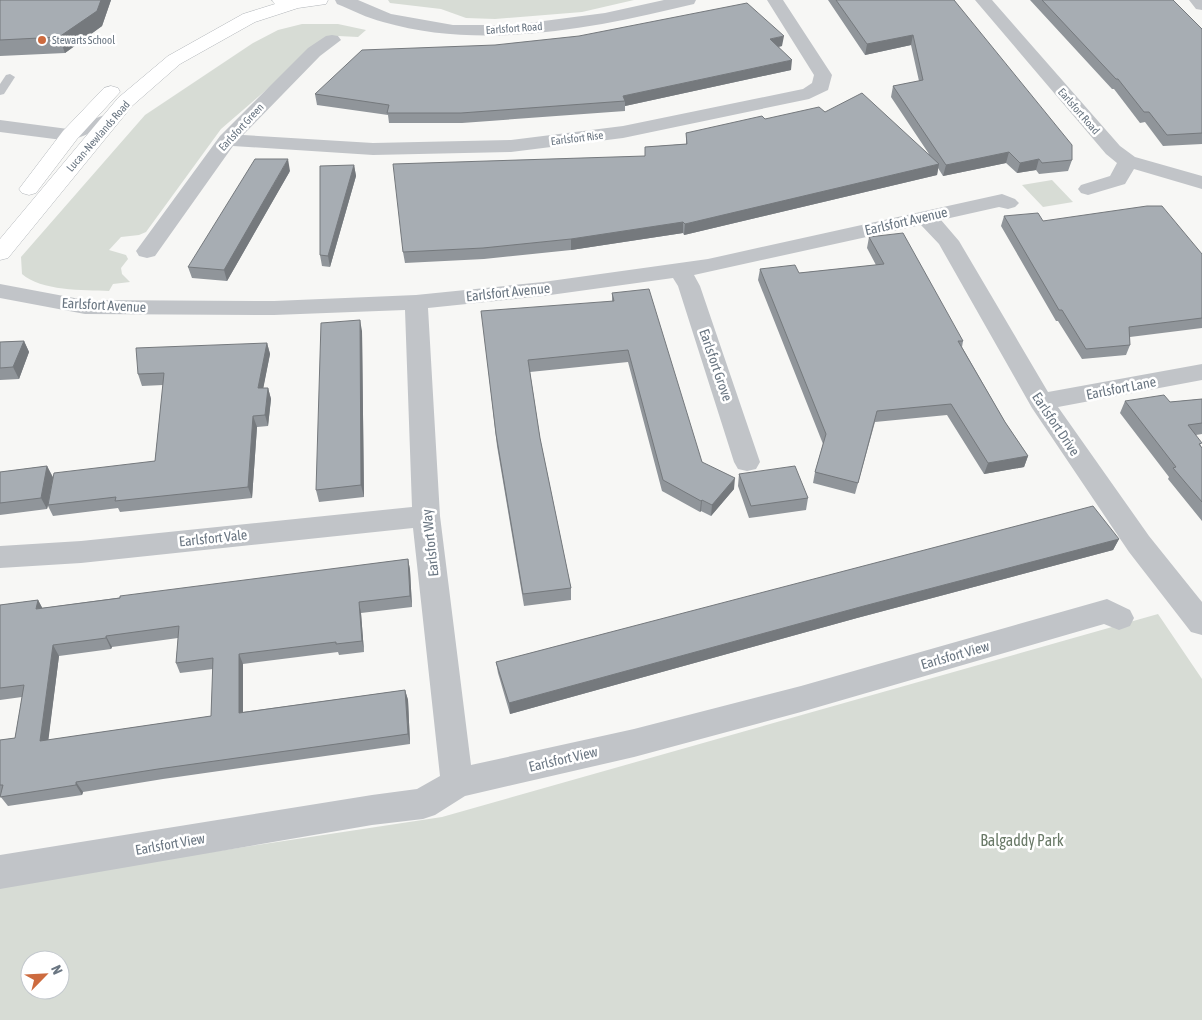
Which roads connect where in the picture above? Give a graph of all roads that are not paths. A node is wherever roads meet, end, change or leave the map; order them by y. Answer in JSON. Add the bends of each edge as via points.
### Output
{"nodes":[{"id":1,"x":257,"y":0,"type":"edge"},
{"id":2,"x":320,"y":0,"type":"edge"},
{"id":3,"x":343,"y":0,"type":"edge"},
{"id":4,"x":688,"y":0,"type":"edge"},
{"id":5,"x":775,"y":0,"type":"edge"},
{"id":6,"x":983,"y":0,"type":"edge"},
{"id":7,"x":1197,"y":0,"type":"edge"},
{"id":8,"x":287,"y":1,"type":"edge"},
{"id":9,"x":1202,"y":5,"type":"edge"},
{"id":10,"x":332,"y":40,"type":"dead end"},
{"id":11,"x":0,"y":77,"type":"edge"},
{"id":12,"x":0,"y":92,"type":"edge"},
{"id":13,"x":0,"y":114,"type":"edge"},
{"id":14,"x":89,"y":116,"type":"junction"},
{"id":15,"x":112,"y":118,"type":"junction"},
{"id":16,"x":0,"y":126,"type":"edge"},
{"id":17,"x":70,"y":135,"type":"junction"},
{"id":18,"x":227,"y":140,"type":"junction"},
{"id":19,"x":1128,"y":161,"type":"junction"},
{"id":20,"x":1202,"y":183,"type":"edge"},
{"id":21,"x":1088,"y":189,"type":"dead end"},
{"id":22,"x":1008,"y":203,"type":"dead end"},
{"id":23,"x":925,"y":216,"type":"junction"},
{"id":24,"x":0,"y":228,"type":"edge"},
{"id":25,"x":147,"y":251,"type":"dead end"},
{"id":26,"x":0,"y":253,"type":"edge"},
{"id":27,"x":680,"y":271,"type":"junction"},
{"id":28,"x":0,"y":290,"type":"edge"},
{"id":29,"x":416,"y":302,"type":"junction"},
{"id":30,"x":1202,"y":372,"type":"edge"},
{"id":31,"x":1041,"y":402,"type":"junction"},
{"id":32,"x":747,"y":462,"type":"dead end"},
{"id":33,"x":426,"y":516,"type":"junction"},
{"id":34,"x":0,"y":557,"type":"edge"},
{"id":35,"x":1119,"y":618,"type":"dead end"},
{"id":36,"x":1202,"y":623,"type":"edge"},
{"id":37,"x":457,"y":784,"type":"junction"},
{"id":38,"x":0,"y":872,"type":"edge"}],
"edges":[{"from":1,"to":14,"type":"street","name":"Lucan-Newlands Road","via":[[138,69]]},
{"from":2,"to":8,"type":"street","name":"Lucan-Newlands Road"},
{"from":3,"to":4,"type":"street","name":"Earlsfort Road","via":[[387,18],[453,30],[531,28],[605,18]]},
{"from":5,"to":18,"type":"street","name":"Earlsfort Rise","via":[[823,75],[821,86],[809,94],[624,132],[510,146],[373,149]]},
{"from":6,"to":19,"type":"street","name":"Earlsfort Road","via":[[1113,150]]},
{"from":7,"to":9,"type":"street"},
{"from":8,"to":15,"type":"street","name":"Lucan-Newlands Road","via":[[249,18],[174,60],[125,102]]},
{"from":10,"to":18,"type":"street","name":"Earlsfort Green","via":[[314,52]]},
{"from":11,"to":12,"type":"lane","via":[[10,77]]},
{"from":13,"to":14,"type":"street"},
{"from":14,"to":15,"type":"street"},
{"from":14,"to":17,"type":"street","name":"Lucan-Newlands Road"},
{"from":15,"to":17,"type":"street"},
{"from":15,"to":26,"type":"street","name":"Lucan-Newlands Road"},
{"from":16,"to":17,"type":"street"},
{"from":17,"to":24,"type":"street","name":"Lucan-Newlands Road"},
{"from":18,"to":25,"type":"street","name":"Earlsfort Green"},
{"from":19,"to":20,"type":"street","name":"Earlsfort Road"},
{"from":19,"to":21,"type":"street","via":[[1118,180]]},
{"from":22,"to":23,"type":"street","name":"Earlsfort Avenue","via":[[1002,200]]},
{"from":23,"to":27,"type":"street","name":"Earlsfort Avenue"},
{"from":23,"to":31,"type":"street","name":"Earlsfort Drive","via":[[948,241]]},
{"from":27,"to":29,"type":"street","name":"Earlsfort Avenue"},
{"from":27,"to":32,"type":"street","name":"Earlsfort Grove","via":[[689,286]]},
{"from":28,"to":29,"type":"street","name":"Earlsfort Avenue","via":[[62,305],[85,306],[274,308]]},
{"from":29,"to":33,"type":"street","name":"Earlsfort Way"},
{"from":30,"to":31,"type":"street","name":"Earlsfort Lane"},
{"from":31,"to":36,"type":"street","name":"Earlsfort Drive","via":[[1138,544]]},
{"from":33,"to":34,"type":"street","name":"Earlsfort Vale","via":[[80,552]]},
{"from":33,"to":37,"type":"street","name":"Earlsfort Way"},
{"from":35,"to":37,"type":"street","name":"Earlsfort View","via":[[1107,611],[801,699],[634,743]]},
{"from":37,"to":38,"type":"street","name":"Earlsfort View","via":[[423,804]]}]}
